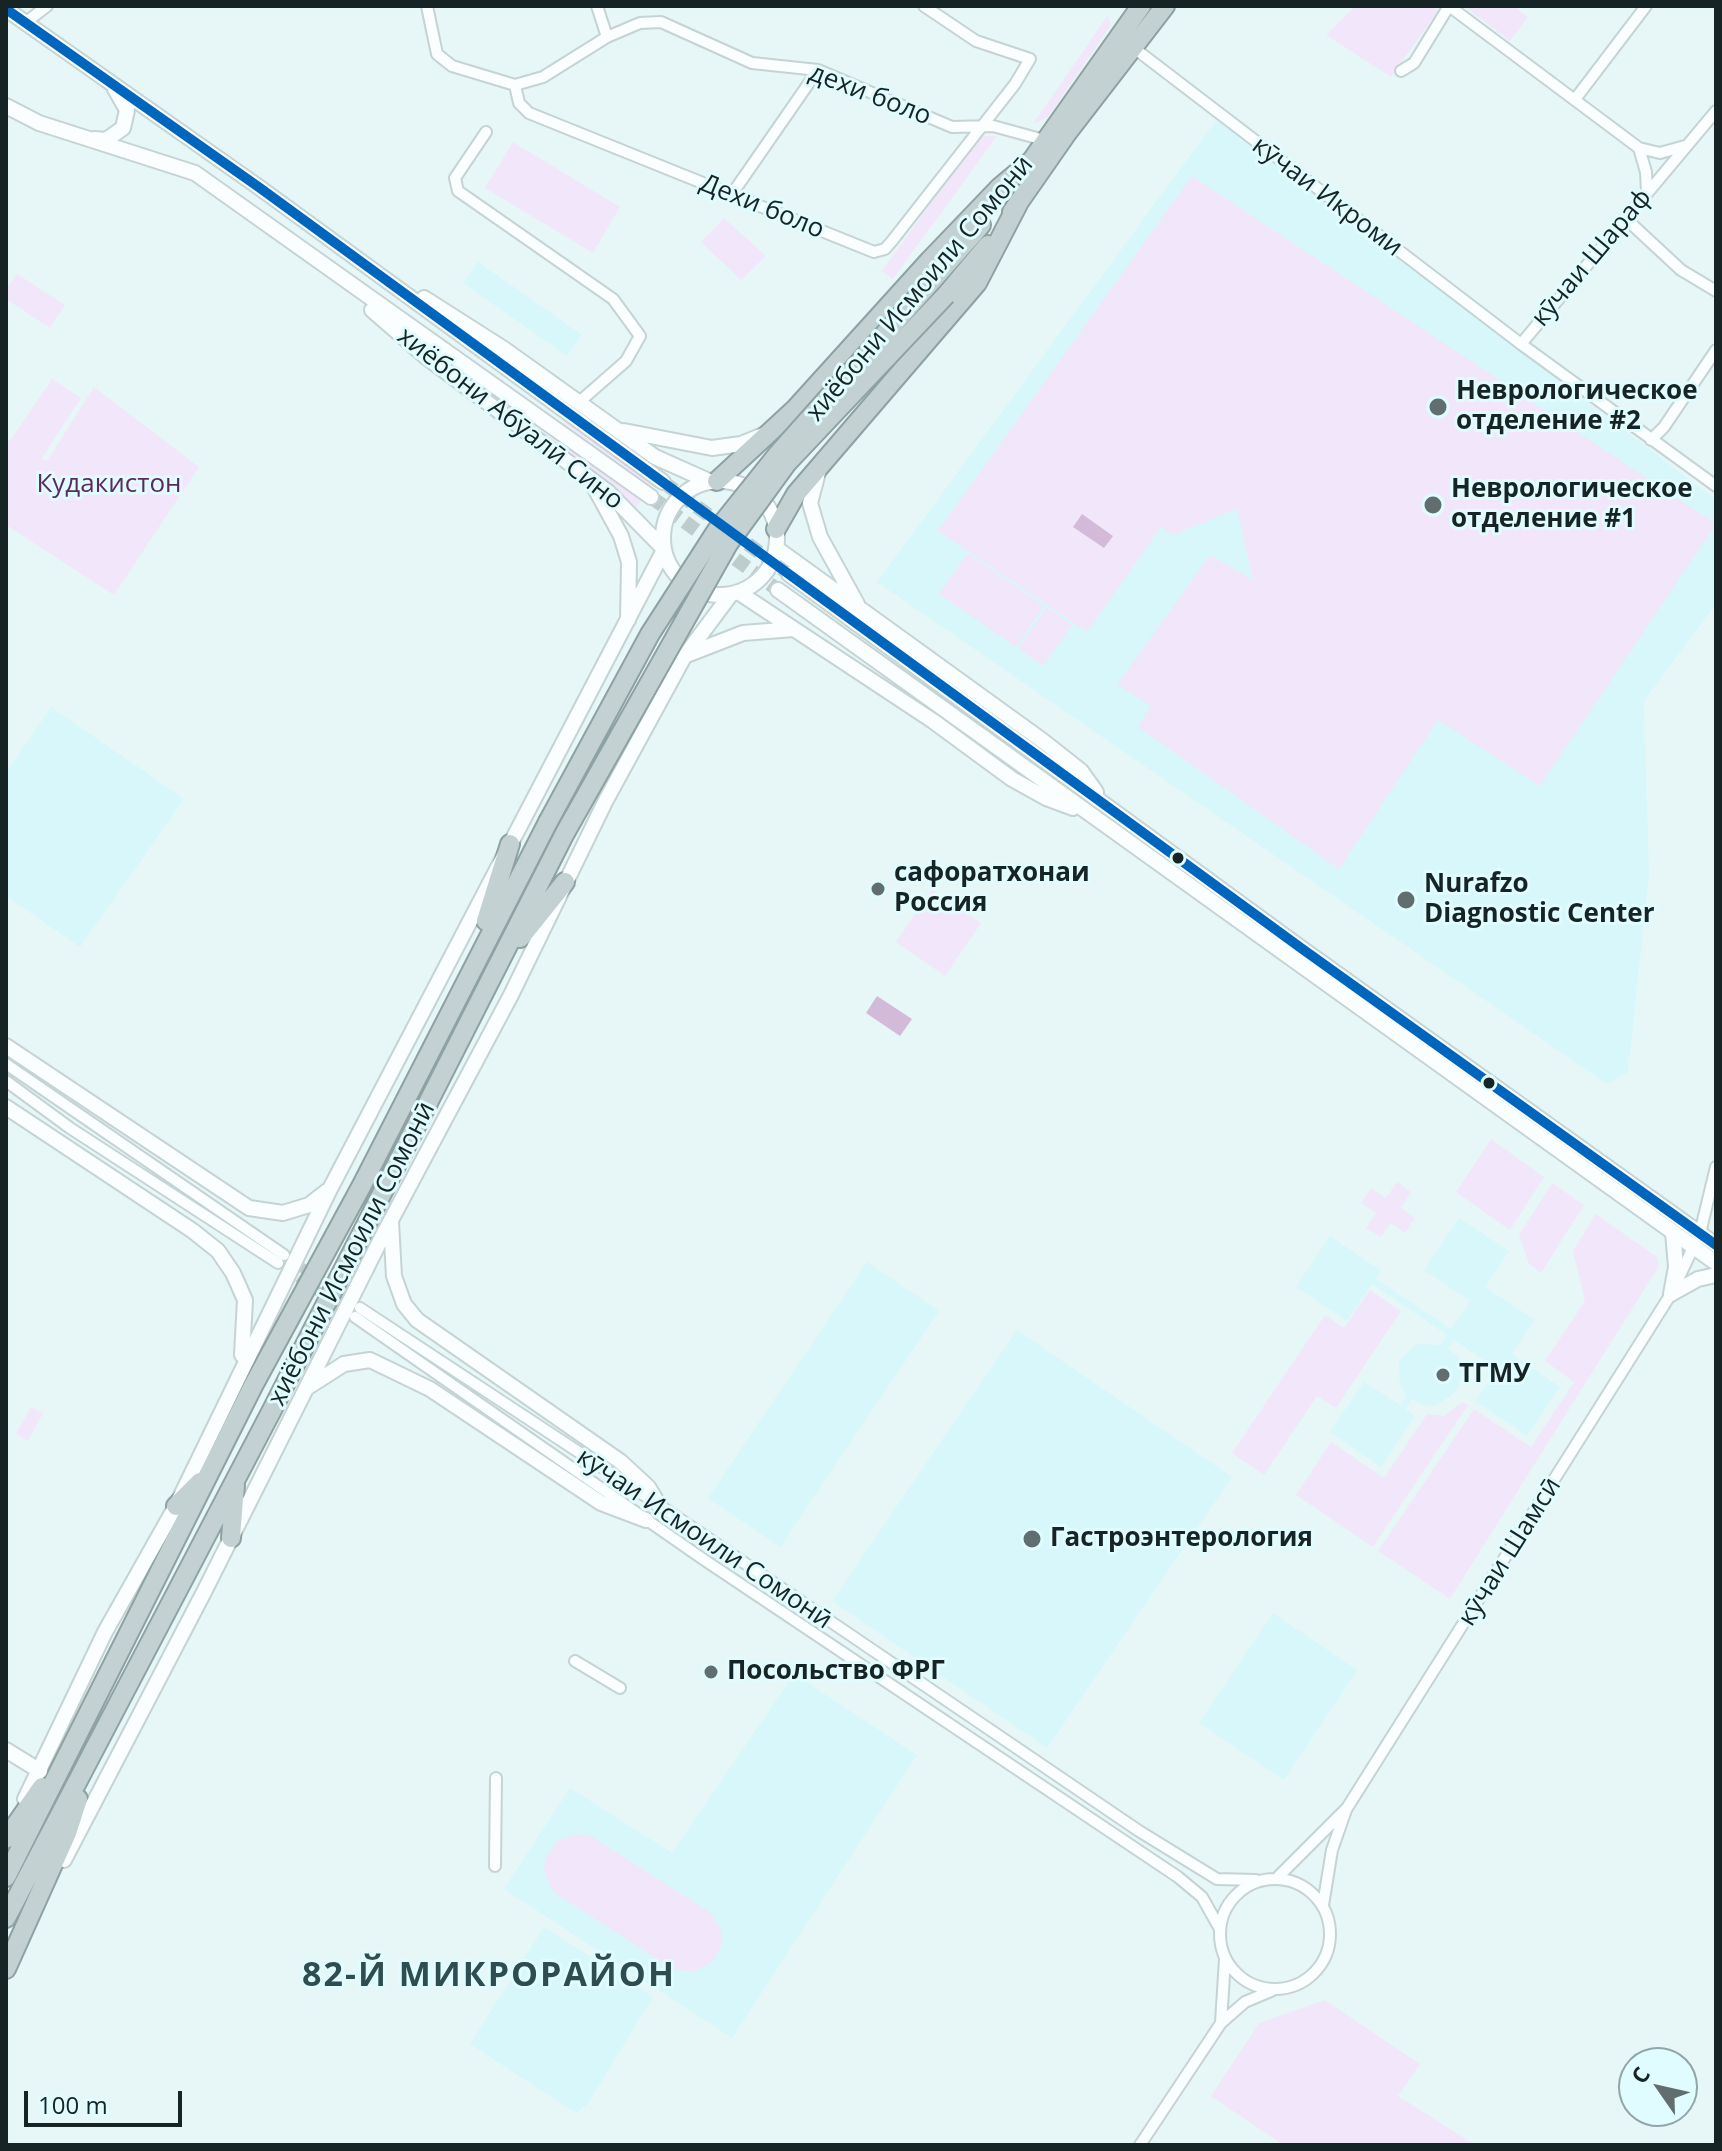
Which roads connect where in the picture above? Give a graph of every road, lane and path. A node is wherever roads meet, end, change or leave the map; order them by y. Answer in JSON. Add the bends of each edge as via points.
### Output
{"nodes":[{"id":1,"x":47,"y":6,"type":"edge"},
{"id":2,"x":427,"y":6,"type":"edge"},
{"id":3,"x":597,"y":6,"type":"edge"},
{"id":4,"x":924,"y":6,"type":"edge"},
{"id":5,"x":1141,"y":6,"type":"edge"},
{"id":6,"x":1165,"y":6,"type":"edge"},
{"id":7,"x":1449,"y":6,"type":"edge"},
{"id":8,"x":1646,"y":6,"type":"edge"},
{"id":9,"x":6,"y":9,"type":"edge"},
{"id":10,"x":25,"y":23,"type":"junction"},
{"id":11,"x":607,"y":37,"type":"junction"},
{"id":12,"x":1134,"y":48,"type":"junction"},
{"id":13,"x":818,"y":70,"type":"junction"},
{"id":14,"x":1401,"y":71,"type":"dead end"},
{"id":15,"x":112,"y":84,"type":"junction"},
{"id":16,"x":515,"y":85,"type":"junction"},
{"id":17,"x":1576,"y":98,"type":"junction"},
{"id":18,"x":6,"y":106,"type":"edge"},
{"id":19,"x":1716,"y":111,"type":"edge"},
{"id":20,"x":976,"y":129,"type":"junction"},
{"id":21,"x":486,"y":132,"type":"dead end"},
{"id":22,"x":86,"y":138,"type":"junction"},
{"id":23,"x":1044,"y":140,"type":"junction"},
{"id":24,"x":1685,"y":146,"type":"junction"},
{"id":25,"x":1639,"y":148,"type":"junction"},
{"id":26,"x":1030,"y":162,"type":"junction"},
{"id":27,"x":1647,"y":192,"type":"junction"},
{"id":28,"x":732,"y":194,"type":"junction"},
{"id":29,"x":1018,"y":204,"type":"junction"},
{"id":30,"x":1625,"y":218,"type":"junction"},
{"id":31,"x":371,"y":270,"type":"junction"},
{"id":32,"x":358,"y":291,"type":"junction"},
{"id":33,"x":1716,"y":291,"type":"edge"},
{"id":34,"x":1521,"y":344,"type":"junction"},
{"id":35,"x":1716,"y":350,"type":"edge"},
{"id":36,"x":578,"y":403,"type":"junction"},
{"id":37,"x":616,"y":429,"type":"junction"},
{"id":38,"x":771,"y":432,"type":"junction"},
{"id":39,"x":1651,"y":440,"type":"junction"},
{"id":40,"x":820,"y":465,"type":"junction"},
{"id":41,"x":590,"y":478,"type":"junction"},
{"id":42,"x":714,"y":481,"type":"junction"},
{"id":43,"x":663,"y":482,"type":"tunnel mouth"},
{"id":44,"x":1716,"y":486,"type":"edge"},
{"id":45,"x":651,"y":497,"type":"tunnel mouth"},
{"id":46,"x":776,"y":539,"type":"junction"},
{"id":47,"x":664,"y":549,"type":"junction"},
{"id":48,"x":789,"y":574,"type":"tunnel mouth"},
{"id":49,"x":778,"y":590,"type":"tunnel mouth"},
{"id":50,"x":734,"y":593,"type":"junction"},
{"id":51,"x":859,"y":608,"type":"junction"},
{"id":52,"x":628,"y":624,"type":"junction"},
{"id":53,"x":794,"y":629,"type":"junction"},
{"id":54,"x":684,"y":657,"type":"junction"},
{"id":55,"x":1101,"y":800,"type":"junction"},
{"id":56,"x":1090,"y":814,"type":"junction"},
{"id":57,"x":510,"y":844,"type":"junction"},
{"id":58,"x":565,"y":882,"type":"junction"},
{"id":59,"x":472,"y":966,"type":"junction"},
{"id":60,"x":496,"y":968,"type":"junction"},
{"id":61,"x":6,"y":1046,"type":"edge"},
{"id":62,"x":6,"y":1064,"type":"edge"},
{"id":63,"x":6,"y":1081,"type":"edge"},
{"id":64,"x":6,"y":1107,"type":"edge"},
{"id":65,"x":1716,"y":1167,"type":"edge"},
{"id":66,"x":330,"y":1189,"type":"junction"},
{"id":67,"x":391,"y":1220,"type":"junction"},
{"id":68,"x":1673,"y":1232,"type":"junction"},
{"id":69,"x":1697,"y":1241,"type":"junction"},
{"id":70,"x":1716,"y":1245,"type":"edge"},
{"id":71,"x":1716,"y":1263,"type":"edge"},
{"id":72,"x":1716,"y":1275,"type":"edge"},
{"id":73,"x":1671,"y":1294,"type":"junction"},
{"id":74,"x":238,"y":1375,"type":"junction"},
{"id":75,"x":302,"y":1392,"type":"junction"},
{"id":76,"x":536,"y":1426,"type":"junction"},
{"id":77,"x":528,"y":1437,"type":"junction"},
{"id":78,"x":215,"y":1465,"type":"junction"},
{"id":79,"x":236,"y":1474,"type":"junction"},
{"id":80,"x":659,"y":1505,"type":"junction"},
{"id":81,"x":176,"y":1506,"type":"junction"},
{"id":82,"x":646,"y":1520,"type":"junction"},
{"id":83,"x":231,"y":1538,"type":"junction"},
{"id":84,"x":806,"y":1607,"type":"junction"},
{"id":85,"x":796,"y":1622,"type":"junction"},
{"id":86,"x":575,"y":1661,"type":"dead end"},
{"id":87,"x":620,"y":1688,"type":"dead end"},
{"id":88,"x":75,"y":1738,"type":"junction"},
{"id":89,"x":94,"y":1749,"type":"junction"},
{"id":90,"x":6,"y":1750,"type":"edge"},
{"id":91,"x":40,"y":1771,"type":"junction"},
{"id":92,"x":496,"y":1778,"type":"dead end"},
{"id":93,"x":1347,"y":1808,"type":"junction"},
{"id":94,"x":6,"y":1838,"type":"edge"},
{"id":95,"x":495,"y":1866,"type":"dead end"},
{"id":96,"x":6,"y":1877,"type":"edge"},
{"id":97,"x":1276,"y":1879,"type":"junction"},
{"id":98,"x":1256,"y":1880,"type":"junction"},
{"id":99,"x":1323,"y":1905,"type":"junction"},
{"id":100,"x":6,"y":1918,"type":"edge"},
{"id":101,"x":1220,"y":1929,"type":"junction"},
{"id":102,"x":1225,"y":1959,"type":"junction"},
{"id":103,"x":6,"y":1970,"type":"edge"},
{"id":104,"x":1273,"y":1990,"type":"junction"},
{"id":105,"x":1221,"y":2023,"type":"junction"},
{"id":106,"x":1140,"y":2145,"type":"edge"}],
"edges":[{"from":1,"to":10,"type":"street"},
{"from":2,"to":16,"type":"street","via":[[437,54],[452,66]]},
{"from":3,"to":11,"type":"street"},
{"from":4,"to":20,"type":"street","name":"Дехи боло","via":[[976,41],[1030,59]]},
{"from":5,"to":23,"type":"highway","name":"хиёбони Исмоили Сомонӣ"},
{"from":6,"to":12,"type":"highway","name":"хиёбони Исмоили Сомонӣ"},
{"from":7,"to":14,"type":"street","via":[[1414,63]]},
{"from":7,"to":17,"type":"street"},
{"from":8,"to":17,"type":"street"},
{"from":9,"to":10,"type":"main road","name":"хиёбони Абӯалӣ Сино"},
{"from":10,"to":15,"type":"main road","name":"хиёбони Абӯалӣ Сино"},
{"from":11,"to":13,"type":"street","name":"дехи боло","via":[[640,23],[661,22],[752,63]]},
{"from":11,"to":16,"type":"street","name":"дехи боло","via":[[543,77]]},
{"from":12,"to":29,"type":"highway","name":"хиёбони Исмоили Сомонӣ"},
{"from":12,"to":34,"type":"street","name":"кӯчаи Икроми"},
{"from":13,"to":20,"type":"street","name":"дехи боло","via":[[952,127]]},
{"from":13,"to":28,"type":"street"},
{"from":15,"to":22,"type":"main road","via":[[127,110],[123,128],[106,140]]},
{"from":15,"to":31,"type":"main road","name":"хиёбони Абӯалӣ Сино"},
{"from":16,"to":28,"type":"street","name":"Дехи боло","via":[[519,103],[529,113]]},
{"from":17,"to":25,"type":"street"},
{"from":18,"to":22,"type":"main road","name":"хиёбони Абӯалӣ Сино"},
{"from":19,"to":24,"type":"street","name":"кӯчаи Шараф"},
{"from":20,"to":23,"type":"street","name":"дехи боло","via":[[993,126]]},
{"from":20,"to":28,"type":"street","name":"Дехи боло","via":[[885,249],[874,252]]},
{"from":21,"to":36,"type":"street","via":[[455,178],[458,191],[613,299],[640,336],[626,361]]},
{"from":22,"to":32,"type":"main road","name":"хиёбони Абӯалӣ Сино","via":[[195,173]]},
{"from":23,"to":26,"type":"highway","name":"хиёбони Исмоили Сомонӣ"},
{"from":24,"to":25,"type":"street","via":[[1660,153]]},
{"from":24,"to":27,"type":"street","name":"кӯчаи Шараф"},
{"from":25,"to":27,"type":"street"},
{"from":26,"to":38,"type":"highway","via":[[999,188]]},
{"from":26,"to":59,"type":"highway","name":"хиёбони Исмоили Сомонӣ","bridge":true,"via":[[717,530],[650,634]]},
{"from":27,"to":30,"type":"street","name":"кӯчаи Шараф"},
{"from":29,"to":40,"type":"highway","via":[[977,283]]},
{"from":29,"to":60,"type":"highway","name":"хиёбони Исмоили Сомонӣ","bridge":true,"via":[[946,295],[787,463],[728,544],[565,833]]},
{"from":30,"to":33,"type":"street","via":[[1681,270]]},
{"from":30,"to":34,"type":"street","name":"кӯчаи Шараф"},
{"from":31,"to":36,"type":"main road","name":"хиёбони Абӯалӣ Сино","via":[[504,349]]},
{"from":31,"to":43,"type":"main road","name":"хиёбони Абӯалӣ Сино"},
{"from":32,"to":41,"type":"main road","name":"хиёбони Абӯалӣ Сино","via":[[426,357]]},
{"from":32,"to":45,"type":"main road","name":"хиёбони Абӯалӣ Сино"},
{"from":34,"to":39,"type":"street","name":"кӯчаи Шараф"},
{"from":35,"to":39,"type":"street"},
{"from":36,"to":37,"type":"main road","name":"хиёбони Абӯалӣ Сино"},
{"from":37,"to":38,"type":"main road","via":[[712,448]]},
{"from":37,"to":42,"type":"main road","name":"хиёбони Абӯалӣ Сино","via":[[668,465]]},
{"from":38,"to":42,"type":"highway"},
{"from":39,"to":44,"type":"street","name":"кӯчаи Шараф"},
{"from":40,"to":46,"type":"highway","via":[[796,494]]},
{"from":40,"to":51,"type":"main road","via":[[810,503],[820,537]]},
{"from":41,"to":47,"type":"main road","name":"хиёбони Абӯалӣ Сино"},
{"from":41,"to":52,"type":"main road","via":[[629,562]]},
{"from":42,"to":46,"type":"main road","via":[[749,489],[771,513]]},
{"from":42,"to":47,"type":"main road","via":[[684,494],[674,505],[666,518]]},
{"from":46,"to":50,"type":"main road","via":[[763,575]]},
{"from":46,"to":51,"type":"main road"},
{"from":47,"to":50,"type":"main road","via":[[688,586]]},
{"from":47,"to":52,"type":"main road"},
{"from":48,"to":55,"type":"main road"},
{"from":49,"to":56,"type":"main road"},
{"from":50,"to":53,"type":"main road"},
{"from":50,"to":54,"type":"main road"},
{"from":51,"to":55,"type":"main road","via":[[1081,771]]},
{"from":52,"to":57,"type":"main road"},
{"from":53,"to":54,"type":"main road","via":[[743,633]]},
{"from":53,"to":56,"type":"main road","via":[[1012,779]]},
{"from":54,"to":58,"type":"main road"},
{"from":55,"to":69,"type":"main road"},
{"from":56,"to":68,"type":"main road"},
{"from":57,"to":59,"type":"highway"},
{"from":57,"to":66,"type":"main road"},
{"from":58,"to":60,"type":"highway"},
{"from":58,"to":67,"type":"main road"},
{"from":59,"to":78,"type":"highway","name":"хиёбони Исмоили Сомонӣ"},
{"from":60,"to":79,"type":"highway","name":"хиёбони Исмоили Сомонӣ"},
{"from":61,"to":66,"type":"main road","via":[[249,1208],[283,1213],[309,1205]]},
{"from":62,"to":63,"type":"street","via":[[281,1259],[141,1174]]},
{"from":64,"to":74,"type":"main road","via":[[218,1251],[245,1300]]},
{"from":65,"to":69,"type":"street","name":"кӯчаи Шамсӣ"},
{"from":66,"to":74,"type":"main road"},
{"from":67,"to":75,"type":"main road"},
{"from":67,"to":80,"type":"main road","via":[[394,1276],[404,1304],[417,1320],[621,1462]]},
{"from":68,"to":69,"type":"main road"},
{"from":68,"to":73,"type":"main road","via":[[1676,1267]]},
{"from":69,"to":70,"type":"main road"},
{"from":69,"to":71,"type":"main road"},
{"from":69,"to":73,"type":"street","name":"кӯчаи Шамсӣ"},
{"from":72,"to":73,"type":"main road"},
{"from":73,"to":93,"type":"street","name":"кӯчаи Шамсӣ"},
{"from":74,"to":81,"type":"main road"},
{"from":75,"to":82,"type":"main road","via":[[330,1370],[370,1360],[430,1389],[601,1503]]},
{"from":75,"to":83,"type":"main road"},
{"from":76,"to":77,"type":"street"},
{"from":76,"to":77,"type":"street","name":"кӯчаи Исмоили Сомонӣ","via":[[357,1312]]},
{"from":76,"to":80,"type":"street","name":"кӯчаи Исмоили Сомонӣ"},
{"from":77,"to":82,"type":"street","name":"кӯчаи Исмоили Сомонӣ"},
{"from":78,"to":81,"type":"highway"},
{"from":78,"to":88,"type":"highway","name":"хиёбони Исмоили Сомонӣ"},
{"from":79,"to":83,"type":"highway"},
{"from":79,"to":89,"type":"highway","name":"хиёбони Исмоили Сомонӣ"},
{"from":80,"to":84,"type":"street","name":"кӯчаи Исмоили Сомонӣ"},
{"from":81,"to":91,"type":"main road","via":[[105,1632]]},
{"from":82,"to":85,"type":"street","name":"кӯчаи Исмоили Сомонӣ"},
{"from":83,"to":103,"type":"main road"},
{"from":84,"to":85,"type":"street"},
{"from":84,"to":98,"type":"street","name":"кӯчаи Исмоили Сомонӣ","via":[[1217,1879]]},
{"from":85,"to":101,"type":"street","name":"кӯчаи Исмоили Сомонӣ","via":[[1178,1877],[1202,1897]]},
{"from":86,"to":87,"type":"street"},
{"from":88,"to":94,"type":"highway"},
{"from":88,"to":96,"type":"highway","name":"хиёбони Исмоили Сомонӣ"},
{"from":89,"to":100,"type":"highway","name":"хиёбони Исмоили Сомонӣ"},
{"from":89,"to":103,"type":"highway","via":[[67,1833]]},
{"from":90,"to":91,"type":"main road"},
{"from":91,"to":94,"type":"main road"},
{"from":92,"to":95,"type":"street"},
{"from":93,"to":97,"type":"street","name":"кӯчаи Шамсӣ"},
{"from":93,"to":99,"type":"street","name":"кӯчаи Шамсӣ","via":[[1332,1850]]},
{"from":97,"to":98,"type":"street"},
{"from":97,"to":99,"type":"street","via":[[1307,1889]]},
{"from":98,"to":101,"type":"street","via":[[1236,1895]]},
{"from":99,"to":104,"type":"street","name":"кӯчаи Шамсӣ","via":[[1331,1940],[1321,1966],[1300,1985]]},
{"from":101,"to":102,"type":"street"},
{"from":102,"to":104,"type":"street","via":[[1245,1981]]},
{"from":102,"to":105,"type":"street"},
{"from":104,"to":105,"type":"street","name":"кӯчаи Шамсӣ","via":[[1245,2002]]},
{"from":105,"to":106,"type":"street","name":"кӯчаи Шамсӣ"}]}
